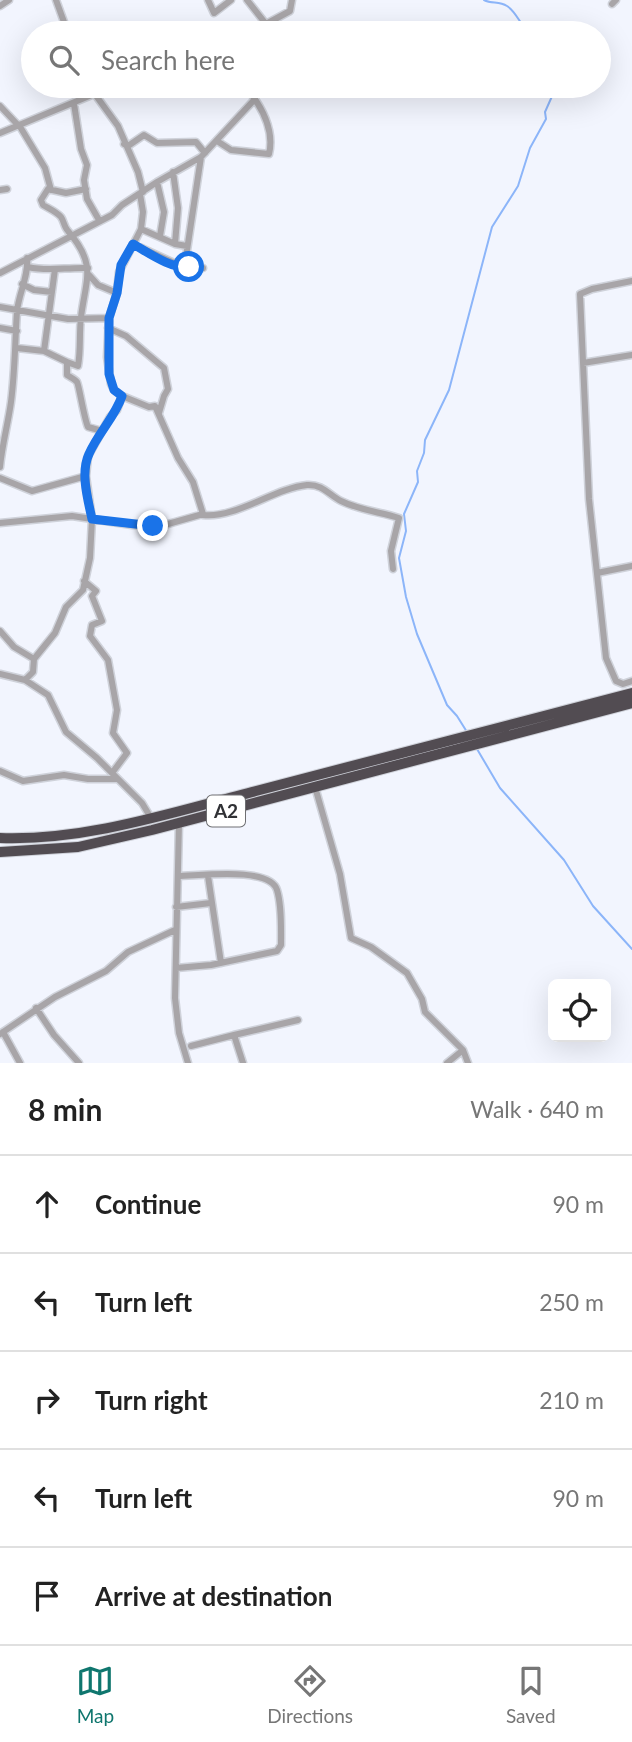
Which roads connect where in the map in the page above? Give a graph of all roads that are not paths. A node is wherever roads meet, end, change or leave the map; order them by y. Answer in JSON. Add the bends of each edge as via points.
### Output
{"nodes":[{"id":1,"x":9,"y":0,"type":"edge"},
{"id":2,"x":57,"y":0,"type":"edge"},
{"id":3,"x":208,"y":0,"type":"edge"},
{"id":4,"x":231,"y":0,"type":"edge"},
{"id":5,"x":247,"y":0,"type":"edge"},
{"id":6,"x":292,"y":0,"type":"edge"},
{"id":7,"x":0,"y":6,"type":"edge"},
{"id":8,"x":64,"y":21,"type":"edge"},
{"id":9,"x":264,"y":21,"type":"edge"},
{"id":10,"x":272,"y":21,"type":"edge"},
{"id":11,"x":86,"y":98,"type":"edge"},
{"id":12,"x":97,"y":98,"type":"edge"},
{"id":13,"x":255,"y":99,"type":"joint"},
{"id":14,"x":74,"y":104,"type":"junction"},
{"id":15,"x":0,"y":106,"type":"edge"},
{"id":16,"x":18,"y":125,"type":"junction"},
{"id":17,"x":0,"y":132,"type":"edge"},
{"id":18,"x":217,"y":141,"type":"junction"},
{"id":19,"x":124,"y":144,"type":"junction"},
{"id":20,"x":203,"y":155,"type":"junction"},
{"id":21,"x":173,"y":172,"type":"junction"},
{"id":22,"x":157,"y":182,"type":"junction"},
{"id":23,"x":86,"y":189,"type":"junction"},
{"id":24,"x":51,"y":190,"type":"junction"},
{"id":25,"x":141,"y":193,"type":"junction"},
{"id":26,"x":99,"y":219,"type":"junction"},
{"id":27,"x":141,"y":229,"type":"junction"},
{"id":28,"x":73,"y":235,"type":"junction"},
{"id":29,"x":160,"y":236,"type":"junction"},
{"id":30,"x":133,"y":244,"type":"junction"},
{"id":31,"x":175,"y":244,"type":"junction"},
{"id":32,"x":187,"y":246,"type":"junction"},
{"id":33,"x":27,"y":258,"type":"junction"},
{"id":34,"x":28,"y":267,"type":"junction"},
{"id":35,"x":183,"y":267,"type":"junction"},
{"id":36,"x":203,"y":268,"type":"dead end"},
{"id":37,"x":55,"y":269,"type":"junction"},
{"id":38,"x":88,"y":271,"type":"junction"},
{"id":39,"x":0,"y":273,"type":"edge"},
{"id":40,"x":632,"y":281,"type":"edge"},
{"id":41,"x":22,"y":284,"type":"junction"},
{"id":42,"x":52,"y":292,"type":"junction"},
{"id":43,"x":117,"y":293,"type":"junction"},
{"id":44,"x":0,"y":307,"type":"edge"},
{"id":45,"x":17,"y":310,"type":"junction"},
{"id":46,"x":50,"y":316,"type":"junction"},
{"id":47,"x":109,"y":318,"type":"junction"},
{"id":48,"x":80,"y":319,"type":"junction"},
{"id":49,"x":0,"y":328,"type":"edge"},
{"id":50,"x":108,"y":328,"type":"junction"},
{"id":51,"x":17,"y":331,"type":"junction"},
{"id":52,"x":17,"y":348,"type":"junction"},
{"id":53,"x":44,"y":351,"type":"junction"},
{"id":54,"x":632,"y":355,"type":"edge"},
{"id":55,"x":67,"y":362,"type":"junction"},
{"id":56,"x":583,"y":363,"type":"junction"},
{"id":57,"x":122,"y":396,"type":"junction"},
{"id":58,"x":159,"y":413,"type":"junction"},
{"id":59,"x":101,"y":433,"type":"junction"},
{"id":60,"x":3,"y":434,"type":"edge"},
{"id":61,"x":0,"y":467,"type":"edge"},
{"id":62,"x":86,"y":475,"type":"junction"},
{"id":63,"x":0,"y":478,"type":"edge"},
{"id":64,"x":203,"y":515,"type":"junction"},
{"id":65,"x":92,"y":519,"type":"junction"},
{"id":66,"x":0,"y":523,"type":"edge"},
{"id":67,"x":632,"y":566,"type":"edge"},
{"id":68,"x":393,"y":569,"type":"dead end"},
{"id":69,"x":597,"y":573,"type":"junction"},
{"id":70,"x":84,"y":581,"type":"junction"},
{"id":71,"x":0,"y":631,"type":"edge"},
{"id":72,"x":34,"y":659,"type":"junction"},
{"id":73,"x":0,"y":674,"type":"edge"},
{"id":74,"x":25,"y":680,"type":"junction"},
{"id":75,"x":632,"y":681,"type":"edge"},
{"id":76,"x":632,"y":693,"type":"edge"},
{"id":77,"x":632,"y":703,"type":"edge"},
{"id":78,"x":0,"y":771,"type":"edge"},
{"id":79,"x":114,"y":776,"type":"junction"},
{"id":80,"x":315,"y":787,"type":"junction"},
{"id":81,"x":150,"y":818,"type":"junction"},
{"id":82,"x":179,"y":823,"type":"junction"},
{"id":83,"x":0,"y":838,"type":"edge"},
{"id":84,"x":0,"y":852,"type":"edge"},
{"id":85,"x":178,"y":876,"type":"junction"},
{"id":86,"x":208,"y":876,"type":"junction"},
{"id":87,"x":211,"y":903,"type":"junction"},
{"id":88,"x":176,"y":907,"type":"junction"},
{"id":89,"x":175,"y":930,"type":"junction"},
{"id":90,"x":221,"y":963,"type":"junction"},
{"id":91,"x":176,"y":968,"type":"junction"},
{"id":92,"x":36,"y":1008,"type":"junction"},
{"id":93,"x":298,"y":1020,"type":"dead end"},
{"id":94,"x":1,"y":1033,"type":"edge"},
{"id":95,"x":234,"y":1035,"type":"junction"},
{"id":96,"x":191,"y":1046,"type":"dead end"},
{"id":97,"x":463,"y":1050,"type":"junction"},
{"id":98,"x":20,"y":1063,"type":"edge"},
{"id":99,"x":79,"y":1063,"type":"edge"},
{"id":100,"x":188,"y":1063,"type":"edge"},
{"id":101,"x":243,"y":1063,"type":"edge"},
{"id":102,"x":447,"y":1063,"type":"edge"},
{"id":103,"x":468,"y":1063,"type":"edge"}],
"edges":[{"from":1,"to":7,"type":"street"},
{"from":2,"to":8,"type":"street"},
{"from":3,"to":4,"type":"street","via":[[214,13]]},
{"from":5,"to":9,"type":"street"},
{"from":6,"to":10,"type":"street","via":[[289,12]]},
{"from":11,"to":14,"type":"street"},
{"from":12,"to":19,"type":"street","via":[[115,120]]},
{"from":13,"to":18,"type":"street"},
{"from":13,"to":18,"type":"street","via":[[269,132],[269,154],[231,149]]},
{"from":14,"to":16,"type":"street"},
{"from":14,"to":23,"type":"street","via":[[87,165]]},
{"from":15,"to":16,"type":"street"},
{"from":16,"to":17,"type":"street"},
{"from":16,"to":24,"type":"street","via":[[45,168]]},
{"from":18,"to":20,"type":"street"},
{"from":19,"to":20,"type":"street","via":[[144,135],[157,143],[196,142]]},
{"from":19,"to":25,"type":"street","via":[[136,167]]},
{"from":20,"to":21,"type":"street"},
{"from":20,"to":32,"type":"street"},
{"from":21,"to":22,"type":"street"},
{"from":21,"to":31,"type":"street","via":[[178,208]]},
{"from":22,"to":25,"type":"street"},
{"from":22,"to":29,"type":"street","via":[[164,212]]},
{"from":23,"to":24,"type":"street"},
{"from":23,"to":26,"type":"street"},
{"from":24,"to":28,"type":"street","via":[[44,192],[42,204],[59,215]]},
{"from":25,"to":26,"type":"street"},
{"from":25,"to":27,"type":"street"},
{"from":26,"to":28,"type":"street"},
{"from":27,"to":29,"type":"street"},
{"from":27,"to":30,"type":"street"},
{"from":28,"to":33,"type":"street"},
{"from":28,"to":38,"type":"street"},
{"from":29,"to":31,"type":"street"},
{"from":30,"to":35,"type":"street"},
{"from":30,"to":43,"type":"street","via":[[121,265]]},
{"from":31,"to":32,"type":"street"},
{"from":32,"to":35,"type":"street"},
{"from":33,"to":34,"type":"street"},
{"from":33,"to":39,"type":"street"},
{"from":34,"to":37,"type":"street"},
{"from":34,"to":41,"type":"street"},
{"from":35,"to":36,"type":"street"},
{"from":37,"to":38,"type":"street"},
{"from":37,"to":42,"type":"street"},
{"from":38,"to":43,"type":"street","via":[[98,285]]},
{"from":38,"to":48,"type":"street"},
{"from":40,"to":56,"type":"street","via":[[580,294]]},
{"from":41,"to":42,"type":"street"},
{"from":41,"to":45,"type":"street"},
{"from":42,"to":46,"type":"street"},
{"from":43,"to":47,"type":"street"},
{"from":44,"to":45,"type":"street"},
{"from":45,"to":46,"type":"street"},
{"from":45,"to":51,"type":"street"},
{"from":46,"to":48,"type":"street"},
{"from":46,"to":53,"type":"street"},
{"from":47,"to":48,"type":"street"},
{"from":47,"to":50,"type":"street"},
{"from":48,"to":55,"type":"street","via":[[78,366]]},
{"from":49,"to":51,"type":"street"},
{"from":50,"to":57,"type":"street","via":[[111,384]]},
{"from":50,"to":58,"type":"street","via":[[126,336],[164,368],[168,389]]},
{"from":51,"to":52,"type":"street"},
{"from":52,"to":53,"type":"street"},
{"from":52,"to":60,"type":"street"},
{"from":53,"to":55,"type":"street"},
{"from":54,"to":56,"type":"street"},
{"from":55,"to":59,"type":"street","via":[[67,375],[79,387],[88,428]]},
{"from":56,"to":69,"type":"street"},
{"from":57,"to":58,"type":"street","via":[[155,406]]},
{"from":57,"to":59,"type":"street"},
{"from":58,"to":64,"type":"street","via":[[193,482]]},
{"from":59,"to":62,"type":"street","via":[[88,456]]},
{"from":60,"to":61,"type":"street"},
{"from":62,"to":63,"type":"street","via":[[32,491]]},
{"from":62,"to":65,"type":"street"},
{"from":64,"to":65,"type":"street","via":[[157,526]]},
{"from":64,"to":68,"type":"street","via":[[315,485],[340,501],[399,517],[391,551]]},
{"from":65,"to":66,"type":"street","via":[[72,516]]},
{"from":65,"to":70,"type":"street"},
{"from":67,"to":69,"type":"street"},
{"from":69,"to":75,"type":"street","via":[[606,658],[616,681]]},
{"from":70,"to":72,"type":"street","via":[[83,590],[66,607],[55,633]]},
{"from":70,"to":79,"type":"street","via":[[96,591],[92,596],[102,621],[92,625],[90,636],[108,660],[117,710],[113,733],[127,753]]},
{"from":71,"to":72,"type":"street"},
{"from":72,"to":74,"type":"street","via":[[33,672]]},
{"from":73,"to":74,"type":"street"},
{"from":74,"to":79,"type":"street","via":[[48,695],[63,728]]},
{"from":76,"to":81,"type":"highway","number":"A2"},
{"from":77,"to":80,"type":"highway","number":"A2"},
{"from":78,"to":79,"type":"street","via":[[23,781],[64,775],[88,779]]},
{"from":79,"to":81,"type":"street","via":[[142,803]]},
{"from":80,"to":82,"type":"highway","number":"A2"},
{"from":80,"to":97,"type":"street","via":[[340,874],[351,938],[407,973],[425,1012]]},
{"from":81,"to":83,"type":"highway","number":"A2","via":[[69,835]]},
{"from":82,"to":84,"type":"highway","number":"A2","via":[[78,847]]},
{"from":82,"to":85,"type":"street"},
{"from":85,"to":86,"type":"street"},
{"from":85,"to":88,"type":"street"},
{"from":86,"to":87,"type":"street"},
{"from":86,"to":90,"type":"street","via":[[259,877],[277,890],[279,949]]},
{"from":87,"to":88,"type":"street"},
{"from":87,"to":90,"type":"street"},
{"from":88,"to":89,"type":"street"},
{"from":89,"to":91,"type":"street"},
{"from":89,"to":92,"type":"street","via":[[128,952],[106,971]]},
{"from":90,"to":91,"type":"street"},
{"from":91,"to":100,"type":"street","via":[[177,1021]]},
{"from":92,"to":94,"type":"street"},
{"from":92,"to":99,"type":"street"},
{"from":93,"to":95,"type":"street"},
{"from":94,"to":98,"type":"street"},
{"from":95,"to":96,"type":"street"},
{"from":95,"to":101,"type":"street"},
{"from":97,"to":102,"type":"street"},
{"from":97,"to":103,"type":"street"}]}
